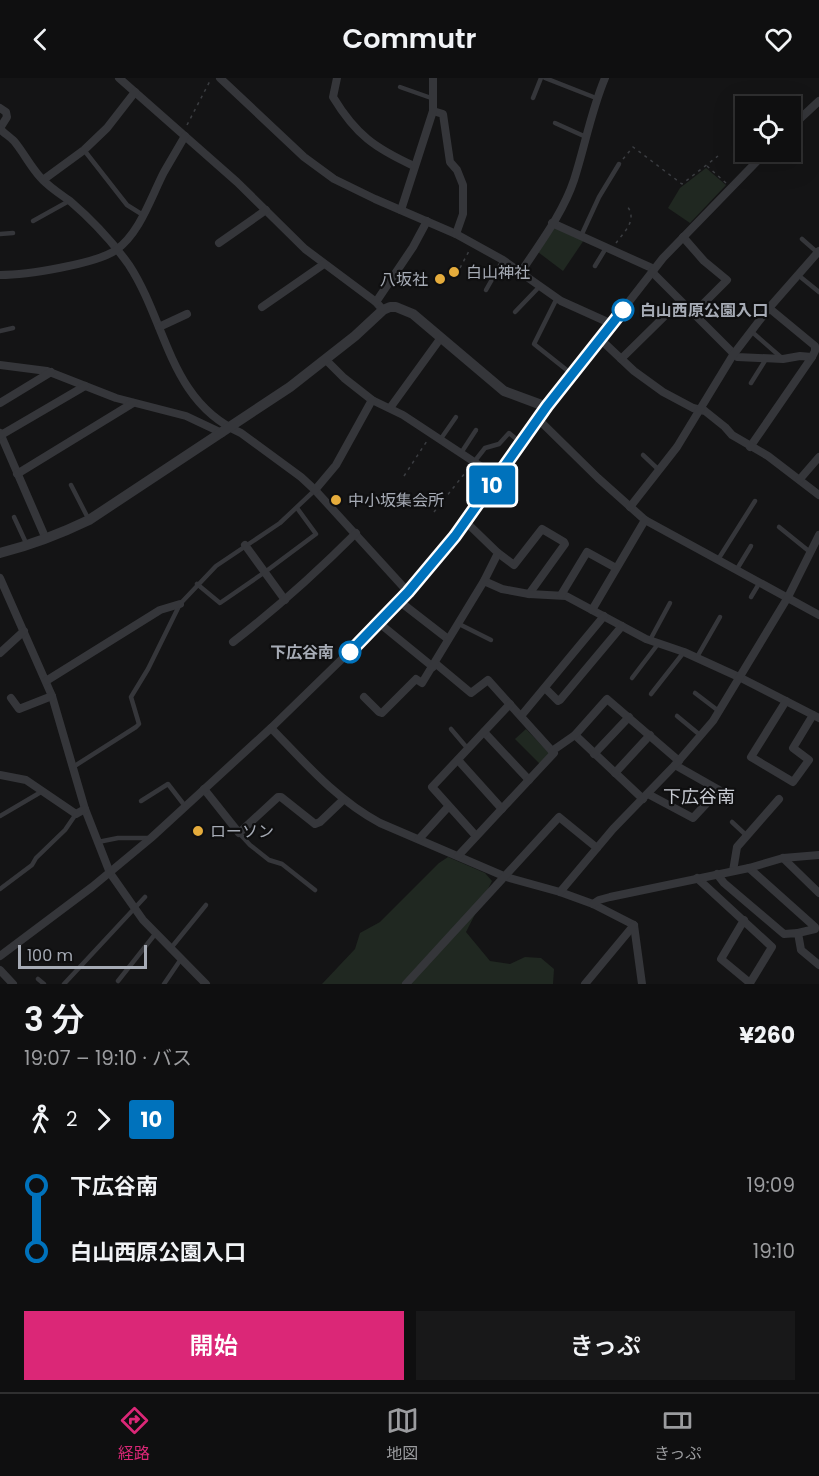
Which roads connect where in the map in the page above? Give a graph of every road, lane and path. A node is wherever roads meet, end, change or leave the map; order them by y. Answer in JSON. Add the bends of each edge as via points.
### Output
{"nodes":[{"id":1,"x":119,"y":78,"type":"edge"},
{"id":2,"x":211,"y":78,"type":"edge"},
{"id":3,"x":220,"y":78,"type":"edge"},
{"id":4,"x":337,"y":78,"type":"edge"},
{"id":5,"x":434,"y":78,"type":"edge"},
{"id":6,"x":543,"y":78,"type":"edge"},
{"id":7,"x":604,"y":78,"type":"edge"},
{"id":8,"x":400,"y":87,"type":"dead end"},
{"id":9,"x":135,"y":92,"type":"junction"},
{"id":10,"x":533,"y":98,"type":"dead end"},
{"id":11,"x":596,"y":98,"type":"junction"},
{"id":12,"x":434,"y":99,"type":"junction"},
{"id":13,"x":819,"y":101,"type":"edge"},
{"id":14,"x":0,"y":108,"type":"edge"},
{"id":15,"x":810,"y":109,"type":"junction"},
{"id":16,"x":432,"y":111,"type":"junction"},
{"id":17,"x":819,"y":117,"type":"edge"},
{"id":18,"x":801,"y":118,"type":"edge"},
{"id":19,"x":555,"y":123,"type":"dead end"},
{"id":20,"x":0,"y":129,"type":"edge"},
{"id":21,"x":185,"y":136,"type":"junction"},
{"id":22,"x":586,"y":137,"type":"junction"},
{"id":23,"x":84,"y":150,"type":"junction"},
{"id":24,"x":718,"y":156,"type":"dead end"},
{"id":25,"x":756,"y":162,"type":"edge"},
{"id":26,"x":620,"y":164,"type":"joint"},
{"id":27,"x":706,"y":165,"type":"junction"},
{"id":28,"x":414,"y":166,"type":"junction"},
{"id":29,"x":43,"y":180,"type":"junction"},
{"id":30,"x":731,"y":188,"type":"junction"},
{"id":31,"x":69,"y":201,"type":"junction"},
{"id":32,"x":627,"y":206,"type":"dead end"},
{"id":33,"x":266,"y":210,"type":"junction"},
{"id":34,"x":401,"y":210,"type":"junction"},
{"id":35,"x":143,"y":215,"type":"junction"},
{"id":36,"x":33,"y":221,"type":"dead end"},
{"id":37,"x":427,"y":221,"type":"junction"},
{"id":38,"x":552,"y":223,"type":"junction"},
{"id":39,"x":13,"y":233,"type":"dead end"},
{"id":40,"x":0,"y":234,"type":"edge"},
{"id":41,"x":456,"y":234,"type":"junction"},
{"id":42,"x":582,"y":236,"type":"junction"},
{"id":43,"x":683,"y":237,"type":"junction"},
{"id":44,"x":802,"y":239,"type":"dead end"},
{"id":45,"x":219,"y":243,"type":"dead end"},
{"id":46,"x":473,"y":243,"type":"junction"},
{"id":47,"x":609,"y":248,"type":"junction"},
{"id":48,"x":117,"y":249,"type":"junction"},
{"id":49,"x":818,"y":252,"type":"edge"},
{"id":50,"x":503,"y":260,"type":"junction"},
{"id":51,"x":324,"y":264,"type":"junction"},
{"id":52,"x":595,"y":266,"type":"dead end"},
{"id":53,"x":460,"y":268,"type":"dead end"},
{"id":54,"x":653,"y":271,"type":"junction"},
{"id":55,"x":521,"y":272,"type":"junction"},
{"id":56,"x":0,"y":275,"type":"edge"},
{"id":57,"x":798,"y":275,"type":"junction"},
{"id":58,"x":540,"y":286,"type":"junction"},
{"id":59,"x":486,"y":290,"type":"dead end"},
{"id":60,"x":819,"y":292,"type":"edge"},
{"id":61,"x":557,"y":298,"type":"junction"},
{"id":62,"x":680,"y":301,"type":"junction"},
{"id":63,"x":379,"y":306,"type":"junction"},
{"id":64,"x":262,"y":308,"type":"dead end"},
{"id":65,"x":769,"y":308,"type":"junction"},
{"id":66,"x":515,"y":312,"type":"dead end"},
{"id":67,"x":187,"y":314,"type":"dead end"},
{"id":68,"x":693,"y":314,"type":"junction"},
{"id":69,"x":612,"y":324,"type":"junction"},
{"id":70,"x":159,"y":327,"type":"junction"},
{"id":71,"x":13,"y":328,"type":"dead end"},
{"id":72,"x":0,"y":331,"type":"edge"},
{"id":73,"x":751,"y":331,"type":"junction"},
{"id":74,"x":440,"y":339,"type":"junction"},
{"id":75,"x":600,"y":339,"type":"junction"},
{"id":76,"x":733,"y":355,"type":"junction"},
{"id":77,"x":812,"y":357,"type":"junction"},
{"id":78,"x":621,"y":359,"type":"junction"},
{"id":79,"x":766,"y":359,"type":"junction"},
{"id":80,"x":783,"y":359,"type":"junction"},
{"id":81,"x":326,"y":360,"type":"junction"},
{"id":82,"x":0,"y":365,"type":"edge"},
{"id":83,"x":51,"y":372,"type":"junction"},
{"id":84,"x":573,"y":375,"type":"junction"},
{"id":85,"x":751,"y":383,"type":"dead end"},
{"id":86,"x":85,"y":386,"type":"junction"},
{"id":87,"x":372,"y":400,"type":"junction"},
{"id":88,"x":0,"y":403,"type":"edge"},
{"id":89,"x":133,"y":403,"type":"junction"},
{"id":90,"x":547,"y":406,"type":"junction"},
{"id":91,"x":390,"y":408,"type":"junction"},
{"id":92,"x":700,"y":410,"type":"junction"},
{"id":93,"x":456,"y":417,"type":"dead end"},
{"id":94,"x":538,"y":419,"type":"junction"},
{"id":95,"x":226,"y":430,"type":"junction"},
{"id":96,"x":476,"y":430,"type":"dead end"},
{"id":97,"x":0,"y":434,"type":"edge"},
{"id":98,"x":436,"y":437,"type":"junction"},
{"id":99,"x":521,"y":443,"type":"junction"},
{"id":100,"x":750,"y":447,"type":"junction"},
{"id":101,"x":461,"y":453,"type":"junction"},
{"id":102,"x":643,"y":455,"type":"dead end"},
{"id":103,"x":819,"y":456,"type":"edge"},
{"id":104,"x":474,"y":462,"type":"junction"},
{"id":105,"x":660,"y":471,"type":"junction"},
{"id":106,"x":17,"y":474,"type":"junction"},
{"id":107,"x":404,"y":476,"type":"dead end"},
{"id":108,"x":497,"y":477,"type":"junction"},
{"id":109,"x":800,"y":479,"type":"junction"},
{"id":110,"x":71,"y":485,"type":"dead end"},
{"id":111,"x":315,"y":490,"type":"junction"},
{"id":112,"x":819,"y":495,"type":"edge"},
{"id":113,"x":755,"y":501,"type":"dead end"},
{"id":114,"x":630,"y":507,"type":"junction"},
{"id":115,"x":297,"y":508,"type":"junction"},
{"id":116,"x":434,"y":512,"type":"dead end"},
{"id":117,"x":15,"y":517,"type":"dead end"},
{"id":118,"x":89,"y":520,"type":"junction"},
{"id":119,"x":645,"y":520,"type":"junction"},
{"id":120,"x":466,"y":522,"type":"junction"},
{"id":121,"x":779,"y":527,"type":"dead end"},
{"id":122,"x":356,"y":533,"type":"junction"},
{"id":123,"x":819,"y":535,"type":"edge"},
{"id":124,"x":46,"y":539,"type":"junction"},
{"id":125,"x":245,"y":545,"type":"junction"},
{"id":126,"x":27,"y":546,"type":"junction"},
{"id":127,"x":751,"y":546,"type":"dead end"},
{"id":128,"x":0,"y":552,"type":"edge"},
{"id":129,"x":810,"y":552,"type":"junction"},
{"id":130,"x":498,"y":553,"type":"junction"},
{"id":131,"x":719,"y":558,"type":"junction"},
{"id":132,"x":616,"y":568,"type":"junction"},
{"id":133,"x":736,"y":569,"type":"junction"},
{"id":134,"x":265,"y":572,"type":"junction"},
{"id":135,"x":0,"y":578,"type":"edge"},
{"id":136,"x":484,"y":581,"type":"junction"},
{"id":137,"x":760,"y":582,"type":"junction"},
{"id":138,"x":197,"y":585,"type":"junction"},
{"id":139,"x":408,"y":592,"type":"junction"},
{"id":140,"x":529,"y":594,"type":"junction"},
{"id":141,"x":561,"y":595,"type":"junction"},
{"id":142,"x":751,"y":597,"type":"dead end"},
{"id":143,"x":788,"y":597,"type":"junction"},
{"id":144,"x":285,"y":600,"type":"junction"},
{"id":145,"x":399,"y":601,"type":"junction"},
{"id":146,"x":670,"y":603,"type":"dead end"},
{"id":147,"x":180,"y":604,"type":"junction"},
{"id":148,"x":591,"y":610,"type":"junction"},
{"id":149,"x":819,"y":615,"type":"edge"},
{"id":150,"x":604,"y":616,"type":"junction"},
{"id":151,"x":720,"y":617,"type":"dead end"},
{"id":152,"x":379,"y":623,"type":"junction"},
{"id":153,"x":459,"y":624,"type":"junction"},
{"id":154,"x":622,"y":626,"type":"junction"},
{"id":155,"x":24,"y":631,"type":"junction"},
{"id":156,"x":448,"y":639,"type":"junction"},
{"id":157,"x":491,"y":640,"type":"dead end"},
{"id":158,"x":233,"y":642,"type":"dead end"},
{"id":159,"x":654,"y":642,"type":"junction"},
{"id":160,"x":684,"y":652,"type":"junction"},
{"id":161,"x":0,"y":653,"type":"edge"},
{"id":162,"x":697,"y":657,"type":"junction"},
{"id":163,"x":434,"y":665,"type":"junction"},
{"id":164,"x":632,"y":678,"type":"dead end"},
{"id":165,"x":741,"y":678,"type":"junction"},
{"id":166,"x":46,"y":681,"type":"junction"},
{"id":167,"x":545,"y":688,"type":"junction"},
{"id":168,"x":695,"y":693,"type":"dead end"},
{"id":169,"x":651,"y":694,"type":"dead end"},
{"id":170,"x":52,"y":696,"type":"junction"},
{"id":171,"x":364,"y":697,"type":"dead end"},
{"id":172,"x":11,"y":698,"type":"dead end"},
{"id":173,"x":786,"y":701,"type":"junction"},
{"id":174,"x":510,"y":704,"type":"junction"},
{"id":175,"x":720,"y":712,"type":"junction"},
{"id":176,"x":520,"y":716,"type":"junction"},
{"id":177,"x":677,"y":716,"type":"dead end"},
{"id":178,"x":816,"y":716,"type":"edge"},
{"id":179,"x":629,"y":717,"type":"junction"},
{"id":180,"x":271,"y":728,"type":"junction"},
{"id":181,"x":451,"y":729,"type":"dead end"},
{"id":182,"x":484,"y":732,"type":"junction"},
{"id":183,"x":574,"y":735,"type":"junction"},
{"id":184,"x":650,"y":735,"type":"junction"},
{"id":185,"x":701,"y":736,"type":"junction"},
{"id":186,"x":468,"y":749,"type":"junction"},
{"id":187,"x":552,"y":751,"type":"junction"},
{"id":188,"x":594,"y":754,"type":"junction"},
{"id":189,"x":458,"y":760,"type":"junction"},
{"id":190,"x":677,"y":763,"type":"junction"},
{"id":191,"x":73,"y":768,"type":"junction"},
{"id":192,"x":615,"y":773,"type":"junction"},
{"id":193,"x":0,"y":775,"type":"edge"},
{"id":194,"x":529,"y":780,"type":"junction"},
{"id":195,"x":204,"y":789,"type":"junction"},
{"id":196,"x":41,"y":792,"type":"junction"},
{"id":197,"x":645,"y":796,"type":"junction"},
{"id":198,"x":343,"y":800,"type":"junction"},
{"id":199,"x":779,"y":800,"type":"dead end"},
{"id":200,"x":141,"y":801,"type":"dead end"},
{"id":201,"x":185,"y":806,"type":"junction"},
{"id":202,"x":448,"y":807,"type":"junction"},
{"id":203,"x":85,"y":809,"type":"junction"},
{"id":204,"x":502,"y":809,"type":"junction"},
{"id":205,"x":76,"y":814,"type":"junction"},
{"id":206,"x":0,"y":816,"type":"edge"},
{"id":207,"x":732,"y":822,"type":"dead end"},
{"id":208,"x":240,"y":833,"type":"junction"},
{"id":209,"x":476,"y":836,"type":"junction"},
{"id":210,"x":747,"y":836,"type":"junction"},
{"id":211,"x":151,"y":838,"type":"junction"},
{"id":212,"x":419,"y":839,"type":"junction"},
{"id":213,"x":98,"y":842,"type":"junction"},
{"id":214,"x":597,"y":848,"type":"junction"},
{"id":215,"x":819,"y":855,"type":"edge"},
{"id":216,"x":458,"y":856,"type":"junction"},
{"id":217,"x":783,"y":858,"type":"junction"},
{"id":218,"x":749,"y":868,"type":"junction"},
{"id":219,"x":733,"y":871,"type":"junction"},
{"id":220,"x":110,"y":873,"type":"junction"},
{"id":221,"x":717,"y":874,"type":"junction"},
{"id":222,"x":506,"y":877,"type":"junction"},
{"id":223,"x":697,"y":878,"type":"junction"},
{"id":224,"x":0,"y":889,"type":"edge"},
{"id":225,"x":315,"y":890,"type":"dead end"},
{"id":226,"x":561,"y":892,"type":"junction"},
{"id":227,"x":819,"y":892,"type":"edge"},
{"id":228,"x":145,"y":897,"type":"dead end"},
{"id":229,"x":206,"y":904,"type":"dead end"},
{"id":230,"x":593,"y":904,"type":"junction"},
{"id":231,"x":135,"y":909,"type":"junction"},
{"id":232,"x":744,"y":920,"type":"junction"},
{"id":233,"x":634,"y":925,"type":"junction"},
{"id":234,"x":156,"y":933,"type":"junction"},
{"id":235,"x":798,"y":933,"type":"junction"},
{"id":236,"x":171,"y":948,"type":"junction"},
{"id":237,"x":0,"y":956,"type":"edge"},
{"id":238,"x":181,"y":958,"type":"junction"},
{"id":239,"x":819,"y":965,"type":"edge"},
{"id":240,"x":0,"y":970,"type":"edge"},
{"id":241,"x":39,"y":980,"type":"dead end"},
{"id":242,"x":197,"y":980,"type":"edge"},
{"id":243,"x":118,"y":981,"type":"dead end"},
{"id":244,"x":13,"y":984,"type":"edge"},
{"id":245,"x":44,"y":984,"type":"edge"},
{"id":246,"x":64,"y":984,"type":"edge"},
{"id":247,"x":164,"y":984,"type":"edge"},
{"id":248,"x":206,"y":984,"type":"edge"},
{"id":249,"x":406,"y":984,"type":"edge"},
{"id":250,"x":585,"y":984,"type":"edge"},
{"id":251,"x":642,"y":984,"type":"edge"}],
"edges":[{"from":1,"to":9,"type":"street"},
{"from":2,"to":21,"type":"path"},
{"from":3,"to":34,"type":"street","via":[[317,168]]},
{"from":4,"to":28,"type":"street","via":[[333,97],[358,132]]},
{"from":5,"to":12,"type":"street"},
{"from":6,"to":10,"type":"lane"},
{"from":6,"to":11,"type":"lane"},
{"from":7,"to":11,"type":"street"},
{"from":8,"to":12,"type":"lane"},
{"from":9,"to":21,"type":"street"},
{"from":9,"to":23,"type":"street"},
{"from":11,"to":22,"type":"street"},
{"from":12,"to":16,"type":"street"},
{"from":13,"to":15,"type":"street"},
{"from":14,"to":20,"type":"street","via":[[7,117]]},
{"from":15,"to":17,"type":"street"},
{"from":15,"to":18,"type":"street"},
{"from":16,"to":28,"type":"street"},
{"from":16,"to":41,"type":"street","via":[[443,114],[450,162],[464,185],[463,214]]},
{"from":19,"to":22,"type":"lane"},
{"from":20,"to":29,"type":"street"},
{"from":21,"to":33,"type":"street"},
{"from":21,"to":35,"type":"street"},
{"from":22,"to":38,"type":"street","via":[[574,181]]},
{"from":23,"to":29,"type":"street"},
{"from":23,"to":35,"type":"lane","via":[[127,205]]},
{"from":24,"to":27,"type":"path"},
{"from":25,"to":30,"type":"street"},
{"from":26,"to":27,"type":"path","via":[[633,147],[682,184]]},
{"from":26,"to":42,"type":"lane","via":[[599,197]]},
{"from":27,"to":30,"type":"path"},
{"from":28,"to":34,"type":"street"},
{"from":29,"to":31,"type":"street"},
{"from":30,"to":43,"type":"street"},
{"from":31,"to":36,"type":"lane"},
{"from":31,"to":48,"type":"street"},
{"from":32,"to":47,"type":"path","via":[[632,216],[630,224]]},
{"from":33,"to":45,"type":"street"},
{"from":33,"to":51,"type":"street"},
{"from":34,"to":37,"type":"street"},
{"from":35,"to":48,"type":"street"},
{"from":37,"to":41,"type":"street"},
{"from":37,"to":63,"type":"street"},
{"from":38,"to":42,"type":"street"},
{"from":38,"to":55,"type":"street"},
{"from":39,"to":40,"type":"lane"},
{"from":41,"to":46,"type":"street"},
{"from":42,"to":47,"type":"street"},
{"from":43,"to":54,"type":"street"},
{"from":43,"to":68,"type":"street","via":[[727,280]]},
{"from":44,"to":49,"type":"lane"},
{"from":46,"to":50,"type":"street"},
{"from":46,"to":53,"type":"path"},
{"from":47,"to":52,"type":"lane"},
{"from":47,"to":54,"type":"street"},
{"from":48,"to":56,"type":"street","via":[[67,265]]},
{"from":48,"to":70,"type":"street","via":[[143,287]]},
{"from":49,"to":57,"type":"street"},
{"from":50,"to":55,"type":"street"},
{"from":50,"to":59,"type":"lane"},
{"from":51,"to":63,"type":"street"},
{"from":51,"to":64,"type":"street"},
{"from":54,"to":62,"type":"street"},
{"from":54,"to":69,"type":"street"},
{"from":55,"to":58,"type":"street"},
{"from":57,"to":60,"type":"lane"},
{"from":57,"to":65,"type":"street"},
{"from":58,"to":61,"type":"street"},
{"from":58,"to":66,"type":"lane"},
{"from":61,"to":69,"type":"street"},
{"from":61,"to":84,"type":"lane","via":[[534,344]]},
{"from":62,"to":68,"type":"street"},
{"from":62,"to":78,"type":"street"},
{"from":63,"to":74,"type":"street","via":[[404,309]]},
{"from":63,"to":81,"type":"street","via":[[367,326]]},
{"from":65,"to":73,"type":"street"},
{"from":65,"to":77,"type":"street","via":[[815,346]]},
{"from":67,"to":70,"type":"street"},
{"from":68,"to":76,"type":"street"},
{"from":69,"to":75,"type":"street"},
{"from":70,"to":95,"type":"street","via":[[172,361],[190,391]]},
{"from":71,"to":72,"type":"lane"},
{"from":73,"to":76,"type":"street"},
{"from":73,"to":80,"type":"lane"},
{"from":74,"to":90,"type":"street","via":[[504,391]]},
{"from":74,"to":91,"type":"street"},
{"from":75,"to":78,"type":"street"},
{"from":75,"to":84,"type":"street"},
{"from":76,"to":79,"type":"street"},
{"from":76,"to":92,"type":"street"},
{"from":77,"to":80,"type":"street"},
{"from":77,"to":100,"type":"street"},
{"from":78,"to":92,"type":"street","via":[[663,392]]},
{"from":79,"to":80,"type":"street"},
{"from":79,"to":85,"type":"lane"},
{"from":81,"to":87,"type":"street"},
{"from":81,"to":95,"type":"street"},
{"from":82,"to":83,"type":"street"},
{"from":83,"to":86,"type":"street"},
{"from":83,"to":88,"type":"street"},
{"from":84,"to":90,"type":"street"},
{"from":86,"to":89,"type":"street"},
{"from":86,"to":97,"type":"street"},
{"from":87,"to":91,"type":"street"},
{"from":87,"to":111,"type":"street","via":[[336,465]]},
{"from":89,"to":95,"type":"street"},
{"from":89,"to":106,"type":"street"},
{"from":90,"to":94,"type":"street"},
{"from":91,"to":98,"type":"street"},
{"from":92,"to":100,"type":"street"},
{"from":92,"to":105,"type":"street"},
{"from":93,"to":98,"type":"lane"},
{"from":94,"to":99,"type":"street"},
{"from":94,"to":114,"type":"street"},
{"from":95,"to":111,"type":"street","via":[[241,433]]},
{"from":95,"to":118,"type":"street"},
{"from":96,"to":101,"type":"lane"},
{"from":97,"to":106,"type":"street"},
{"from":98,"to":101,"type":"street"},
{"from":98,"to":107,"type":"path"},
{"from":99,"to":104,"type":"lane","via":[[509,433],[499,444],[485,448]]},
{"from":99,"to":108,"type":"street"},
{"from":100,"to":109,"type":"street"},
{"from":101,"to":104,"type":"street"},
{"from":102,"to":105,"type":"lane"},
{"from":103,"to":109,"type":"street"},
{"from":104,"to":108,"type":"street"},
{"from":104,"to":116,"type":"path"},
{"from":105,"to":114,"type":"street"},
{"from":106,"to":124,"type":"street"},
{"from":108,"to":120,"type":"street"},
{"from":109,"to":112,"type":"street"},
{"from":110,"to":118,"type":"lane"},
{"from":111,"to":115,"type":"lane"},
{"from":111,"to":122,"type":"street"},
{"from":113,"to":131,"type":"lane"},
{"from":114,"to":119,"type":"street"},
{"from":115,"to":125,"type":"lane","via":[[280,524]]},
{"from":115,"to":134,"type":"lane","via":[[316,534]]},
{"from":117,"to":126,"type":"lane"},
{"from":118,"to":124,"type":"street"},
{"from":119,"to":131,"type":"street"},
{"from":119,"to":132,"type":"street"},
{"from":120,"to":130,"type":"street"},
{"from":120,"to":139,"type":"street"},
{"from":121,"to":129,"type":"lane"},
{"from":122,"to":139,"type":"street"},
{"from":122,"to":144,"type":"street"},
{"from":123,"to":129,"type":"street"},
{"from":124,"to":126,"type":"street"},
{"from":125,"to":134,"type":"street"},
{"from":125,"to":138,"type":"lane"},
{"from":126,"to":128,"type":"street"},
{"from":127,"to":133,"type":"lane"},
{"from":129,"to":143,"type":"street"},
{"from":130,"to":136,"type":"street"},
{"from":130,"to":140,"type":"street","via":[[514,565],[542,529],[564,542]]},
{"from":131,"to":133,"type":"street"},
{"from":132,"to":141,"type":"street","via":[[587,552]]},
{"from":132,"to":148,"type":"street"},
{"from":133,"to":137,"type":"street"},
{"from":134,"to":138,"type":"lane","via":[[220,603]]},
{"from":134,"to":144,"type":"street"},
{"from":135,"to":155,"type":"street"},
{"from":136,"to":140,"type":"street"},
{"from":136,"to":153,"type":"street"},
{"from":137,"to":142,"type":"lane"},
{"from":137,"to":143,"type":"street"},
{"from":138,"to":147,"type":"lane"},
{"from":139,"to":145,"type":"street"},
{"from":140,"to":141,"type":"street"},
{"from":141,"to":148,"type":"street"},
{"from":143,"to":149,"type":"street"},
{"from":143,"to":165,"type":"street"},
{"from":144,"to":158,"type":"street"},
{"from":145,"to":152,"type":"street"},
{"from":145,"to":156,"type":"street"},
{"from":146,"to":159,"type":"lane"},
{"from":147,"to":166,"type":"street","via":[[160,610]]},
{"from":147,"to":191,"type":"lane","via":[[131,697],[139,724]]},
{"from":148,"to":150,"type":"street"},
{"from":150,"to":154,"type":"street"},
{"from":150,"to":167,"type":"street"},
{"from":151,"to":162,"type":"lane"},
{"from":152,"to":163,"type":"street"},
{"from":152,"to":180,"type":"street"},
{"from":153,"to":156,"type":"street"},
{"from":153,"to":157,"type":"lane"},
{"from":154,"to":159,"type":"street"},
{"from":154,"to":167,"type":"street","via":[[560,700]]},
{"from":155,"to":161,"type":"street"},
{"from":155,"to":166,"type":"street"},
{"from":156,"to":163,"type":"street"},
{"from":159,"to":160,"type":"street"},
{"from":159,"to":164,"type":"lane"},
{"from":160,"to":162,"type":"street"},
{"from":160,"to":169,"type":"lane"},
{"from":162,"to":165,"type":"street"},
{"from":163,"to":171,"type":"street","via":[[422,683],[416,679],[382,713]]},
{"from":163,"to":174,"type":"street","via":[[471,693],[488,680]]},
{"from":165,"to":173,"type":"street"},
{"from":165,"to":175,"type":"street"},
{"from":166,"to":170,"type":"street"},
{"from":167,"to":176,"type":"street"},
{"from":168,"to":175,"type":"lane"},
{"from":170,"to":172,"type":"street","via":[[19,710]]},
{"from":170,"to":191,"type":"street"},
{"from":173,"to":178,"type":"street"},
{"from":173,"to":178,"type":"street","via":[[751,757],[793,782],[809,760],[793,748]]},
{"from":174,"to":176,"type":"street"},
{"from":174,"to":182,"type":"street"},
{"from":175,"to":185,"type":"street"},
{"from":176,"to":187,"type":"street"},
{"from":177,"to":185,"type":"lane"},
{"from":179,"to":183,"type":"street","via":[[607,699]]},
{"from":179,"to":184,"type":"street"},
{"from":179,"to":188,"type":"street"},
{"from":180,"to":195,"type":"street"},
{"from":180,"to":198,"type":"street"},
{"from":181,"to":186,"type":"lane"},
{"from":182,"to":186,"type":"street"},
{"from":182,"to":194,"type":"street"},
{"from":183,"to":187,"type":"street"},
{"from":183,"to":188,"type":"street"},
{"from":184,"to":190,"type":"street"},
{"from":184,"to":192,"type":"street"},
{"from":185,"to":190,"type":"street"},
{"from":186,"to":189,"type":"street"},
{"from":187,"to":194,"type":"street"},
{"from":188,"to":192,"type":"street"},
{"from":189,"to":202,"type":"street","via":[[432,787]]},
{"from":189,"to":204,"type":"street"},
{"from":190,"to":197,"type":"street"},
{"from":190,"to":197,"type":"street","via":[[719,790],[693,818]]},
{"from":191,"to":203,"type":"street"},
{"from":192,"to":197,"type":"street"},
{"from":193,"to":196,"type":"street","via":[[26,780]]},
{"from":194,"to":204,"type":"street"},
{"from":195,"to":201,"type":"street"},
{"from":195,"to":208,"type":"street"},
{"from":196,"to":205,"type":"street"},
{"from":196,"to":206,"type":"lane"},
{"from":197,"to":214,"type":"street"},
{"from":198,"to":208,"type":"street","via":[[315,824],[278,797]]},
{"from":198,"to":212,"type":"street","via":[[362,814]]},
{"from":199,"to":210,"type":"street"},
{"from":200,"to":201,"type":"lane","via":[[168,784]]},
{"from":201,"to":211,"type":"street"},
{"from":202,"to":209,"type":"street"},
{"from":202,"to":212,"type":"street"},
{"from":203,"to":205,"type":"street"},
{"from":203,"to":213,"type":"street"},
{"from":204,"to":209,"type":"street"},
{"from":205,"to":224,"type":"lane","via":[[32,865]]},
{"from":207,"to":210,"type":"lane"},
{"from":208,"to":225,"type":"lane","via":[[269,860],[282,864]]},
{"from":209,"to":216,"type":"street"},
{"from":210,"to":219,"type":"street","via":[[737,847]]},
{"from":211,"to":213,"type":"lane"},
{"from":211,"to":220,"type":"street"},
{"from":212,"to":216,"type":"street"},
{"from":213,"to":220,"type":"street"},
{"from":214,"to":222,"type":"street","via":[[559,817]]},
{"from":214,"to":226,"type":"street"},
{"from":215,"to":217,"type":"street"},
{"from":216,"to":222,"type":"street"},
{"from":217,"to":218,"type":"street"},
{"from":217,"to":227,"type":"street"},
{"from":218,"to":219,"type":"street"},
{"from":218,"to":235,"type":"street","via":[[815,929]]},
{"from":219,"to":221,"type":"street"},
{"from":220,"to":231,"type":"street"},
{"from":220,"to":237,"type":"street"},
{"from":221,"to":223,"type":"street"},
{"from":221,"to":235,"type":"street","via":[[784,934]]},
{"from":222,"to":226,"type":"street"},
{"from":222,"to":249,"type":"street"},
{"from":223,"to":230,"type":"street"},
{"from":223,"to":232,"type":"street"},
{"from":226,"to":230,"type":"street"},
{"from":228,"to":231,"type":"lane"},
{"from":229,"to":236,"type":"lane"},
{"from":230,"to":233,"type":"street"},
{"from":231,"to":234,"type":"street"},
{"from":231,"to":246,"type":"lane"},
{"from":232,"to":232,"type":"street","via":[[772,947],[750,983],[721,959]]},
{"from":233,"to":250,"type":"street"},
{"from":233,"to":251,"type":"street"},
{"from":234,"to":236,"type":"street"},
{"from":234,"to":243,"type":"lane"},
{"from":235,"to":239,"type":"street","via":[[801,950]]},
{"from":236,"to":238,"type":"street"},
{"from":238,"to":242,"type":"street"},
{"from":238,"to":247,"type":"lane"},
{"from":240,"to":244,"type":"street"},
{"from":241,"to":245,"type":"lane"},
{"from":242,"to":248,"type":"street"}]}
